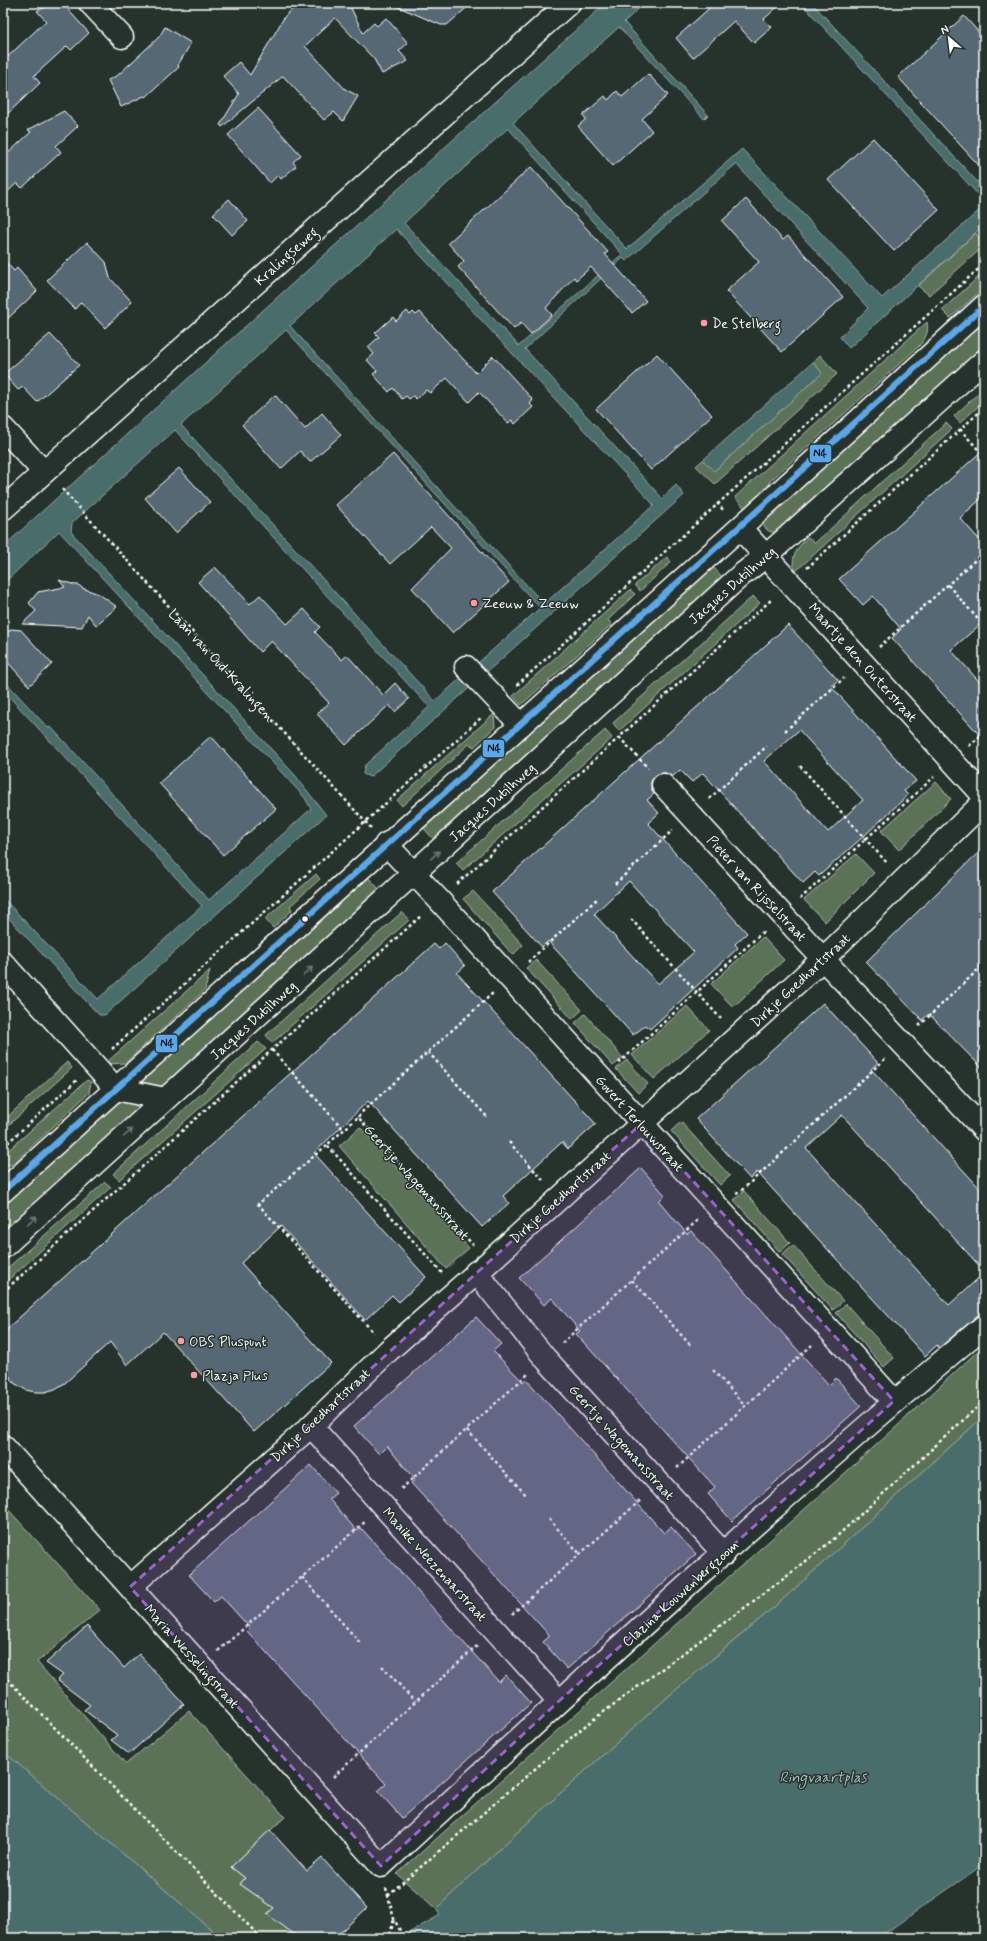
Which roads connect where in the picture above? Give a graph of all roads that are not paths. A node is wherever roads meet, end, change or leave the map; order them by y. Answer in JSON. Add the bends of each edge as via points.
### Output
{"nodes":[{"id":1,"x":90,"y":3,"type":"edge"},
{"id":2,"x":569,"y":3,"type":"edge"},
{"id":3,"x":122,"y":38,"type":"dead end"},
{"id":4,"x":984,"y":306,"type":"edge"},
{"id":5,"x":984,"y":361,"type":"edge"},
{"id":6,"x":3,"y":428,"type":"edge"},
{"id":7,"x":51,"y":479,"type":"junction"},
{"id":8,"x":3,"y":509,"type":"edge"},
{"id":9,"x":741,"y":529,"type":"junction"},
{"id":10,"x":766,"y":556,"type":"junction"},
{"id":11,"x":466,"y":667,"type":"dead end"},
{"id":12,"x":521,"y":725,"type":"junction"},
{"id":13,"x":663,"y":785,"type":"road end"},
{"id":14,"x":984,"y":796,"type":"edge"},
{"id":15,"x":984,"y":802,"type":"edge"},
{"id":16,"x":386,"y":844,"type":"junction"},
{"id":17,"x":414,"y":874,"type":"junction"},
{"id":18,"x":823,"y":960,"type":"junction"},
{"id":19,"x":3,"y":964,"type":"edge"},
{"id":20,"x":116,"y":1089,"type":"junction"},
{"id":21,"x":165,"y":1100,"type":"junction"},
{"id":22,"x":641,"y":1124,"type":"junction"},
{"id":23,"x":984,"y":1130,"type":"edge"},
{"id":24,"x":3,"y":1191,"type":"edge"},
{"id":25,"x":3,"y":1247,"type":"edge"},
{"id":26,"x":483,"y":1267,"type":"junction"},
{"id":27,"x":984,"y":1326,"type":"edge"},
{"id":28,"x":894,"y":1402,"type":"junction"},
{"id":29,"x":311,"y":1426,"type":"junction"},
{"id":30,"x":3,"y":1446,"type":"edge"},
{"id":31,"x":724,"y":1554,"type":"junction"},
{"id":32,"x":130,"y":1587,"type":"junction"},
{"id":33,"x":559,"y":1701,"type":"junction"},
{"id":34,"x":381,"y":1866,"type":"joint"}],
"edges":[{"from":1,"to":3,"type":"street"},
{"from":2,"to":7,"type":"street","name":"Kralingseweg"},
{"from":4,"to":9,"type":"street"},
{"from":5,"to":10,"type":"street","name":"Jacques Dutilhweg"},
{"from":6,"to":7,"type":"street"},
{"from":7,"to":8,"type":"street","name":"Kralingseweg"},
{"from":9,"to":10,"type":"street","name":"Maartje den Outerstraat"},
{"from":9,"to":12,"type":"street"},
{"from":10,"to":14,"type":"street","name":"Maartje den Outerstraat"},
{"from":17,"to":10,"type":"street","name":"Jacques Dutilhweg","one_way":true,"via":[[740,576]]},
{"from":11,"to":12,"type":"street"},
{"from":12,"to":16,"type":"street"},
{"from":13,"to":18,"type":"street","name":"Pieter van Rijsselstraat"},
{"from":15,"to":18,"type":"street","name":"Dirkje Goedhartstraat"},
{"from":16,"to":17,"type":"street","name":"Govert Terlouwstraat"},
{"from":16,"to":20,"type":"street"},
{"from":21,"to":17,"type":"street","name":"Jacques Dutilhweg","one_way":true},
{"from":17,"to":22,"type":"street","name":"Govert Terlouwstraat"},
{"from":18,"to":22,"type":"street","name":"Dirkje Goedhartstraat"},
{"from":18,"to":23,"type":"street","name":"Pieter van Rijsselstraat"},
{"from":19,"to":20,"type":"street"},
{"from":20,"to":21,"type":"street"},
{"from":20,"to":24,"type":"street"},
{"from":25,"to":21,"type":"street","name":"Jacques Dutilhweg","one_way":true},
{"from":22,"to":26,"type":"street","name":"Dirkje Goedhartstraat"},
{"from":22,"to":28,"type":"street","name":"Govert Terlouwstraat"},
{"from":26,"to":29,"type":"street","name":"Dirkje Goedhartstraat","via":[[389,1350]]},
{"from":26,"to":31,"type":"street","name":"Geertje Wagemansstraat","via":[[545,1358]]},
{"from":27,"to":28,"type":"street","name":"Clazina Kouwenbergzoom"},
{"from":28,"to":31,"type":"street","name":"Clazina Kouwenbergzoom"},
{"from":29,"to":32,"type":"street","name":"Dirkje Goedhartstraat"},
{"from":29,"to":33,"type":"street","name":"Maaike Weezenaarstraat"},
{"from":30,"to":32,"type":"street","name":"Maria Wesselingstraat"},
{"from":31,"to":33,"type":"street","name":"Clazina Kouwenbergzoom"},
{"from":32,"to":34,"type":"street","name":"Maria Wesselingstraat"},
{"from":33,"to":34,"type":"street","name":"Clazina Kouwenbergzoom"}]}
